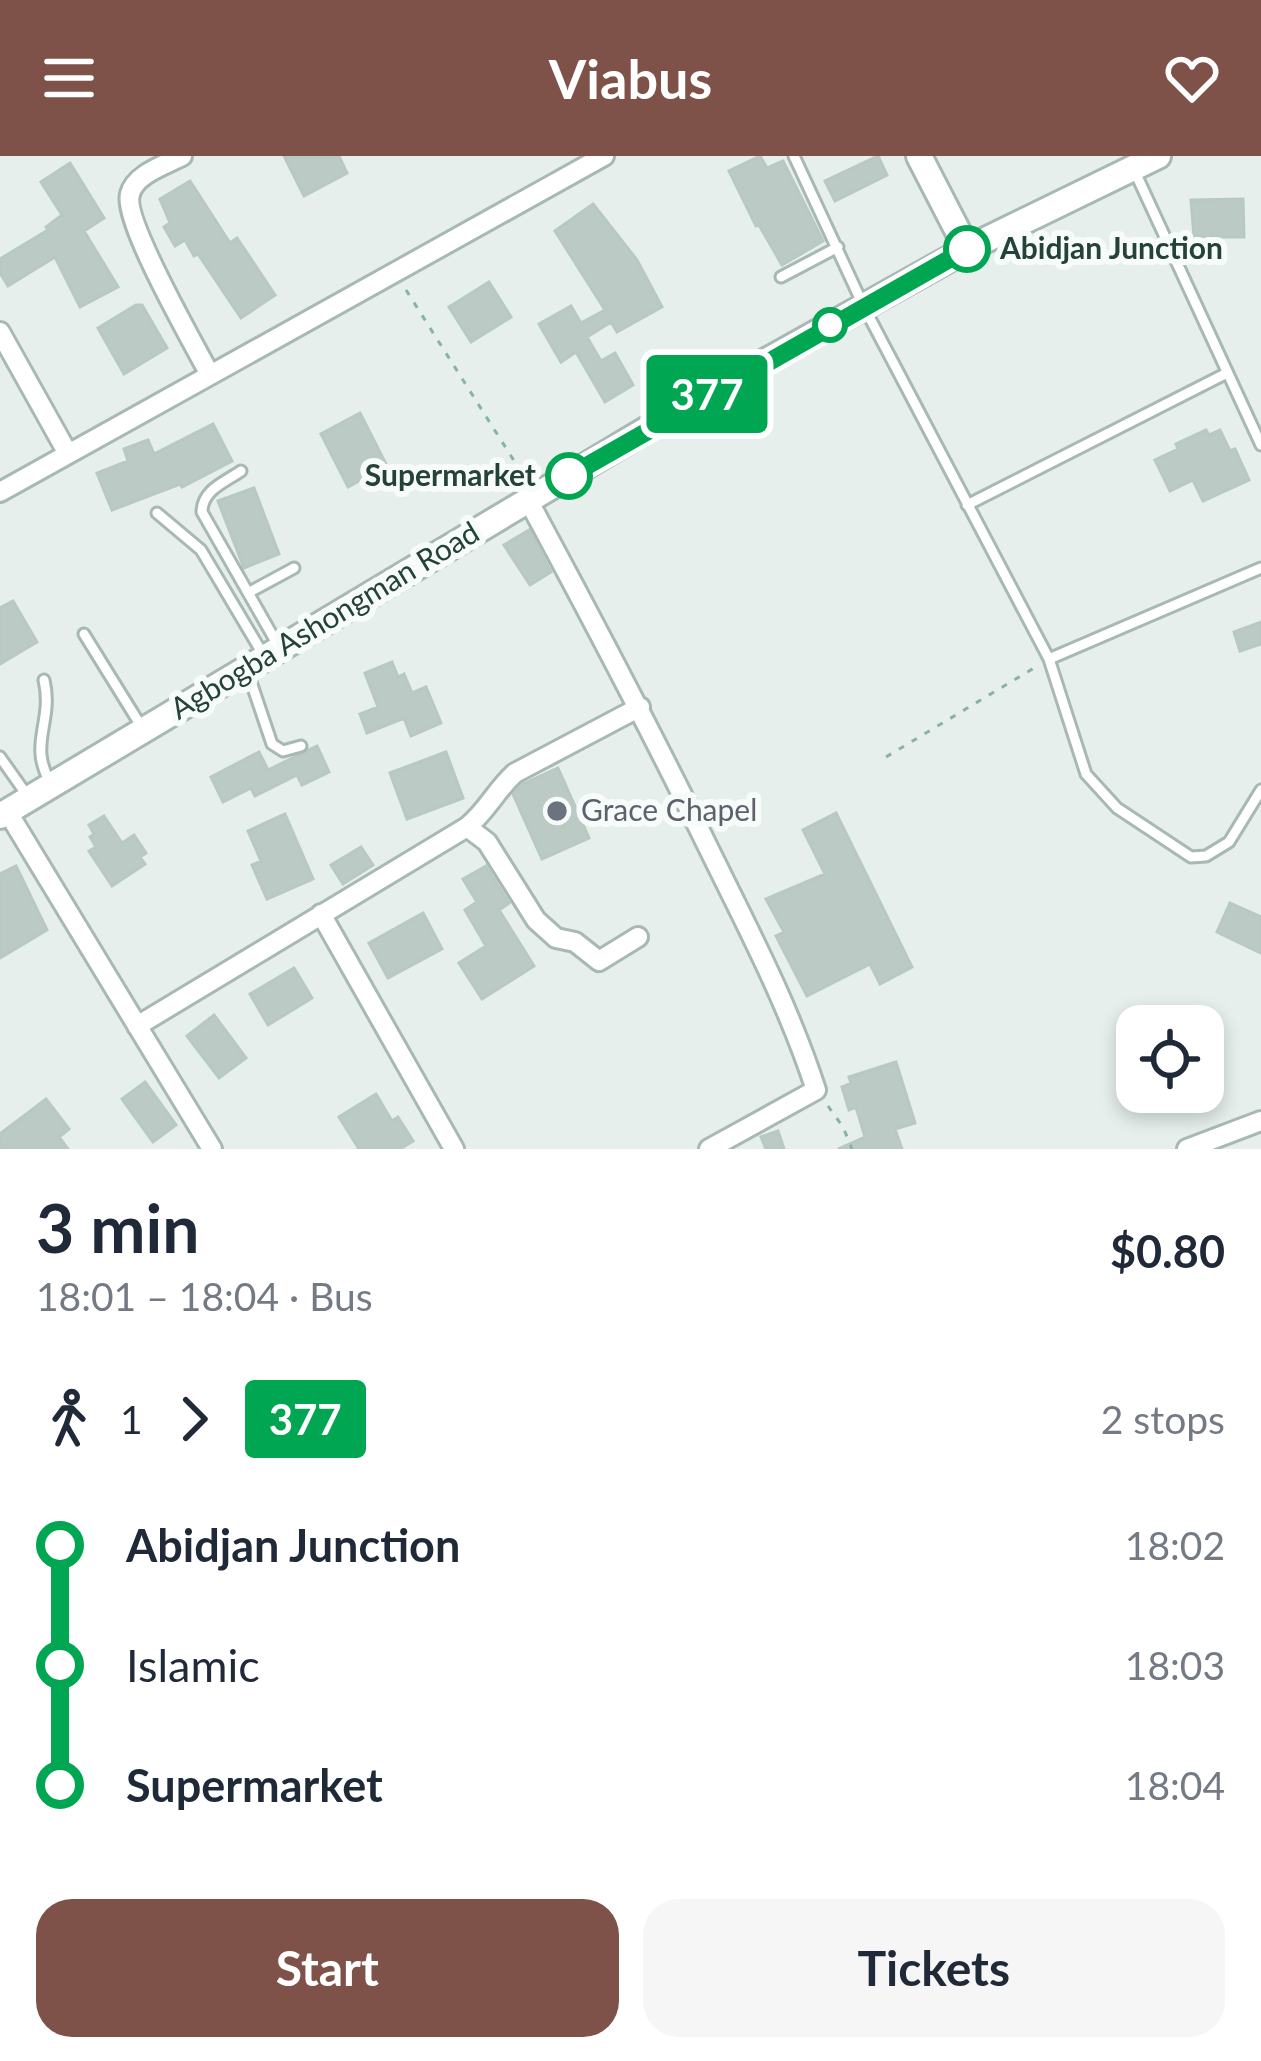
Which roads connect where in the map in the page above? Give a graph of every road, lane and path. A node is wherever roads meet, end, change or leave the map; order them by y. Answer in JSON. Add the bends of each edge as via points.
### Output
{"nodes":[{"id":1,"x":182,"y":156,"type":"edge"},
{"id":2,"x":604,"y":156,"type":"edge"},
{"id":3,"x":794,"y":156,"type":"edge"},
{"id":4,"x":1158,"y":156,"type":"edge"},
{"id":5,"x":926,"y":159,"type":"edge"},
{"id":6,"x":1134,"y":168,"type":"junction"},
{"id":7,"x":838,"y":248,"type":"junction"},
{"id":8,"x":967,"y":249,"type":"junction"},
{"id":9,"x":395,"y":273,"type":"junction"},
{"id":10,"x":781,"y":277,"type":"dead end"},
{"id":11,"x":864,"y":307,"type":"junction"},
{"id":12,"x":0,"y":332,"type":"edge"},
{"id":13,"x":1227,"y":374,"type":"junction"},
{"id":14,"x":210,"y":376,"type":"junction"},
{"id":15,"x":1261,"y":445,"type":"edge"},
{"id":16,"x":67,"y":452,"type":"junction"},
{"id":17,"x":242,"y":471,"type":"dead end"},
{"id":18,"x":0,"y":492,"type":"edge"},
{"id":19,"x":528,"y":500,"type":"junction"},
{"id":20,"x":967,"y":505,"type":"junction"},
{"id":21,"x":157,"y":513,"type":"dead end"},
{"id":22,"x":294,"y":568,"type":"dead end"},
{"id":23,"x":1261,"y":568,"type":"edge"},
{"id":24,"x":248,"y":593,"type":"junction"},
{"id":25,"x":84,"y":634,"type":"dead end"},
{"id":26,"x":264,"y":658,"type":"junction"},
{"id":27,"x":1049,"y":659,"type":"junction"},
{"id":28,"x":44,"y":680,"type":"dead end"},
{"id":29,"x":640,"y":707,"type":"junction"},
{"id":30,"x":144,"y":730,"type":"junction"},
{"id":31,"x":301,"y":746,"type":"dead end"},
{"id":32,"x":0,"y":757,"type":"edge"},
{"id":33,"x":886,"y":757,"type":"dead end"},
{"id":34,"x":1261,"y":790,"type":"edge"},
{"id":35,"x":22,"y":803,"type":"edge"},
{"id":36,"x":466,"y":827,"type":"junction"},
{"id":37,"x":321,"y":914,"type":"junction"},
{"id":38,"x":638,"y":938,"type":"dead end"},
{"id":39,"x":137,"y":1026,"type":"junction"},
{"id":40,"x":816,"y":1090,"type":"junction"},
{"id":41,"x":1261,"y":1121,"type":"edge"},
{"id":42,"x":212,"y":1149,"type":"edge"},
{"id":43,"x":454,"y":1149,"type":"edge"},
{"id":44,"x":709,"y":1149,"type":"edge"},
{"id":45,"x":852,"y":1149,"type":"edge"},
{"id":46,"x":1187,"y":1149,"type":"edge"}],
"edges":[{"from":1,"to":14,"type":"street","via":[[138,180],[129,207]]},
{"from":2,"to":9,"type":"street"},
{"from":3,"to":7,"type":"lane"},
{"from":4,"to":6,"type":"street","name":"Agbogba Ashongman Road"},
{"from":5,"to":8,"type":"street"},
{"from":6,"to":8,"type":"street","name":"Agbogba Ashongman Road"},
{"from":6,"to":13,"type":"lane"},
{"from":7,"to":10,"type":"lane"},
{"from":7,"to":11,"type":"lane"},
{"from":8,"to":11,"type":"street","name":"Agbogba Ashongman Road"},
{"from":9,"to":14,"type":"street"},
{"from":9,"to":19,"type":"path","via":[[518,467]]},
{"from":11,"to":19,"type":"street","name":"Agbogba Ashongman Road"},
{"from":11,"to":20,"type":"lane"},
{"from":12,"to":16,"type":"street"},
{"from":13,"to":15,"type":"lane"},
{"from":13,"to":20,"type":"lane"},
{"from":14,"to":16,"type":"street"},
{"from":16,"to":18,"type":"street"},
{"from":17,"to":24,"type":"lane","via":[[202,506]]},
{"from":19,"to":26,"type":"street","name":"Agbogba Ashongman Road"},
{"from":19,"to":29,"type":"street"},
{"from":20,"to":27,"type":"lane"},
{"from":21,"to":26,"type":"lane","via":[[201,550]]},
{"from":22,"to":24,"type":"lane"},
{"from":23,"to":27,"type":"lane"},
{"from":24,"to":26,"type":"lane"},
{"from":25,"to":30,"type":"lane"},
{"from":26,"to":30,"type":"street","name":"Agbogba Ashongman Road"},
{"from":26,"to":31,"type":"lane","via":[[272,744],[283,751]]},
{"from":27,"to":33,"type":"path"},
{"from":27,"to":34,"type":"lane","via":[[1086,774],[1117,808],[1175,849],[1206,856],[1222,848]]},
{"from":28,"to":35,"type":"lane","via":[[48,708]]},
{"from":29,"to":36,"type":"street","via":[[514,773]]},
{"from":29,"to":40,"type":"street","via":[[794,1022]]},
{"from":30,"to":35,"type":"street","name":"Agbogba Ashongman Road"},
{"from":32,"to":35,"type":"lane"},
{"from":35,"to":39,"type":"street"},
{"from":36,"to":37,"type":"street"},
{"from":36,"to":38,"type":"street","via":[[487,842],[556,938],[599,962]]},
{"from":37,"to":39,"type":"street"},
{"from":37,"to":43,"type":"street"},
{"from":39,"to":42,"type":"street"},
{"from":40,"to":44,"type":"street"},
{"from":40,"to":45,"type":"path"},
{"from":41,"to":46,"type":"street"}]}
